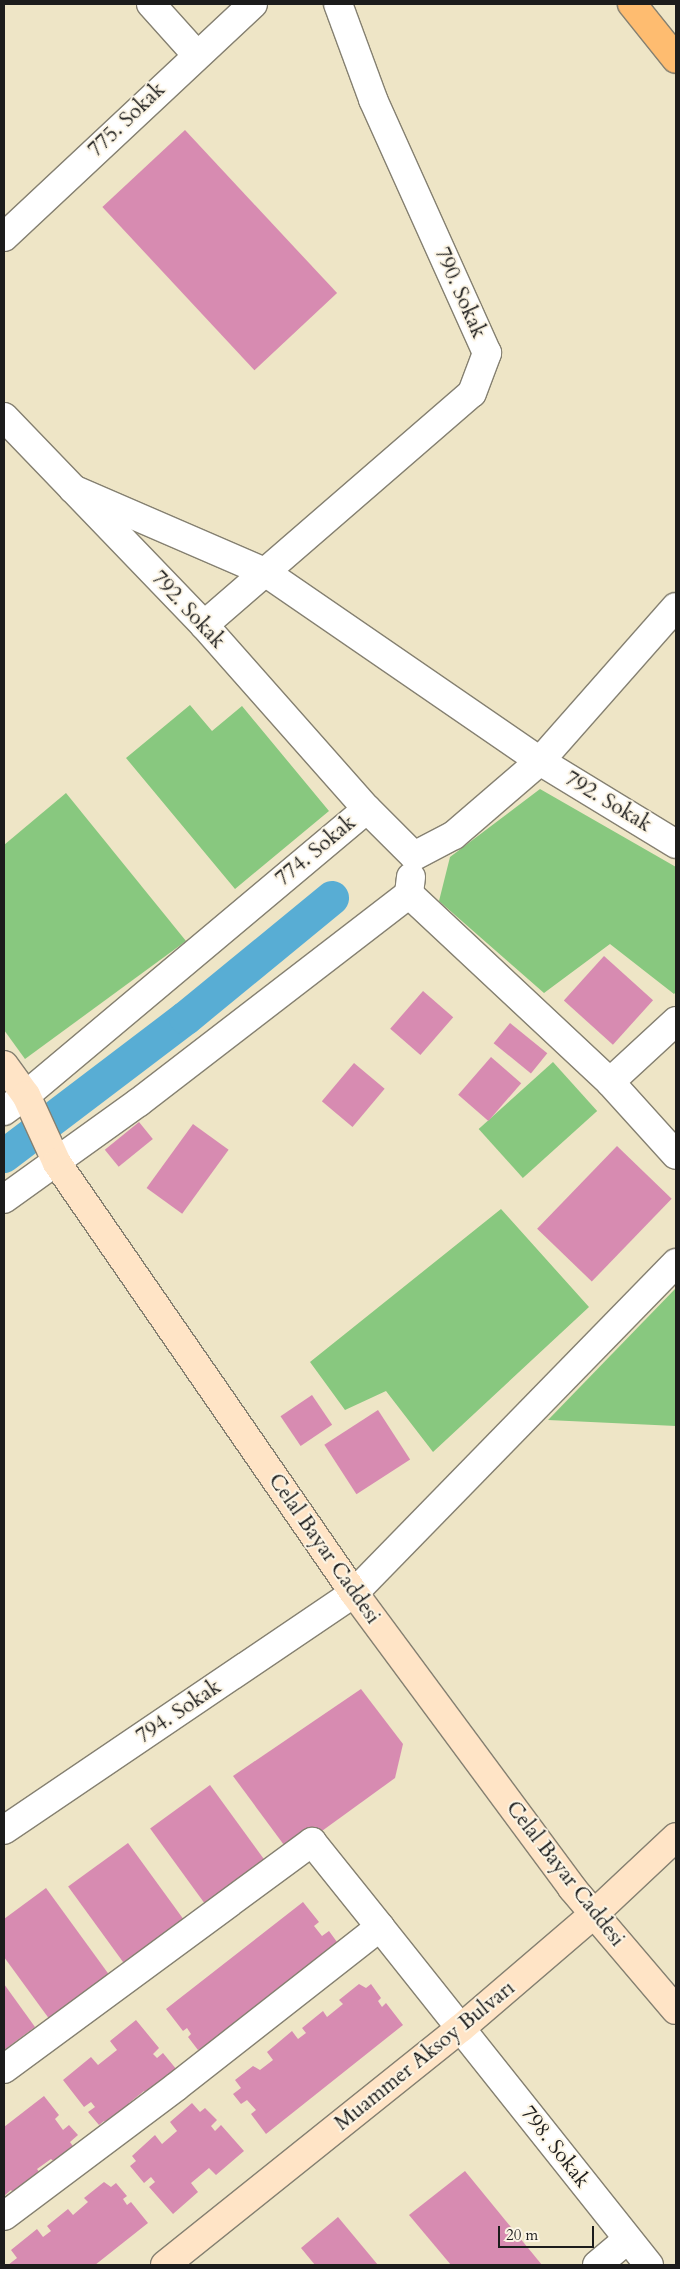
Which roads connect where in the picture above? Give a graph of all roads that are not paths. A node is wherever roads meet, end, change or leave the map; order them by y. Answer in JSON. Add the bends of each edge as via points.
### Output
{"nodes":[{"id":1,"x":151,"y":4,"type":"edge"},
{"id":2,"x":252,"y":4,"type":"edge"},
{"id":3,"x":338,"y":4,"type":"edge"},
{"id":4,"x":632,"y":4,"type":"edge"},
{"id":5,"x":196,"y":54,"type":"junction"},
{"id":6,"x":676,"y":59,"type":"edge"},
{"id":7,"x":6,"y":234,"type":"edge"},
{"id":8,"x":4,"y":417,"type":"edge"},
{"id":9,"x":73,"y":489,"type":"junction"},
{"id":10,"x":265,"y":572,"type":"junction"},
{"id":11,"x":676,"y":607,"type":"edge"},
{"id":12,"x":204,"y":625,"type":"junction"},
{"id":13,"x":540,"y":761,"type":"junction"},
{"id":14,"x":367,"y":809,"type":"junction"},
{"id":15,"x":676,"y":844,"type":"edge"},
{"id":16,"x":414,"y":856,"type":"junction"},
{"id":17,"x":409,"y":894,"type":"junction"},
{"id":18,"x":676,"y":1021,"type":"edge"},
{"id":19,"x":4,"y":1065,"type":"edge"},
{"id":20,"x":610,"y":1082,"type":"junction"},
{"id":21,"x":26,"y":1095,"type":"junction"},
{"id":22,"x":4,"y":1111,"type":"edge"},
{"id":23,"x":676,"y":1155,"type":"edge"},
{"id":24,"x":57,"y":1163,"type":"junction"},
{"id":25,"x":4,"y":1200,"type":"edge"},
{"id":26,"x":676,"y":1263,"type":"edge"},
{"id":27,"x":354,"y":1593,"type":"junction"},
{"id":28,"x":4,"y":1830,"type":"edge"},
{"id":29,"x":676,"y":1838,"type":"edge"},
{"id":30,"x":594,"y":1914,"type":"junction"},
{"id":31,"x":380,"y":1927,"type":"junction"},
{"id":32,"x":676,"y":2010,"type":"edge"},
{"id":33,"x":462,"y":2028,"type":"junction"},
{"id":34,"x":4,"y":2069,"type":"edge"},
{"id":35,"x":4,"y":2216,"type":"edge"},
{"id":36,"x":628,"y":2239,"type":"junction"},
{"id":37,"x":165,"y":2265,"type":"edge"},
{"id":38,"x":597,"y":2265,"type":"edge"},
{"id":39,"x":650,"y":2265,"type":"edge"}],
"edges":[{"from":1,"to":5,"type":"street"},
{"from":2,"to":5,"type":"street","name":"775. Sokak"},
{"from":3,"to":10,"type":"street","name":"790. Sokak","via":[[373,99],[487,353],[472,392]]},
{"from":4,"to":6,"type":"main road"},
{"from":5,"to":7,"type":"street","name":"775. Sokak"},
{"from":8,"to":9,"type":"street","name":"792. Sokak"},
{"from":9,"to":10,"type":"street","name":"792. Sokak"},
{"from":9,"to":12,"type":"street","name":"792. Sokak"},
{"from":10,"to":12,"type":"street","name":"790. Sokak"},
{"from":10,"to":13,"type":"street","name":"792. Sokak"},
{"from":11,"to":13,"type":"street"},
{"from":12,"to":14,"type":"street","name":"792. Sokak"},
{"from":13,"to":15,"type":"street","name":"792. Sokak"},
{"from":13,"to":16,"type":"street","via":[[454,835]]},
{"from":14,"to":16,"type":"street","name":"774. Sokak"},
{"from":14,"to":21,"type":"street","name":"774. Sokak"},
{"from":16,"to":17,"type":"street"},
{"from":17,"to":20,"type":"street"},
{"from":17,"to":24,"type":"street"},
{"from":18,"to":20,"type":"street"},
{"from":19,"to":21,"type":"street","name":"Celal Bayar Caddesi"},
{"from":20,"to":23,"type":"street"},
{"from":21,"to":22,"type":"street","name":"774. Sokak"},
{"from":21,"to":24,"type":"street","name":"Celal Bayar Caddesi"},
{"from":24,"to":25,"type":"street"},
{"from":24,"to":27,"type":"street","name":"Celal Bayar Caddesi"},
{"from":26,"to":27,"type":"street","name":"794. Sokak"},
{"from":27,"to":28,"type":"street","name":"794. Sokak"},
{"from":27,"to":30,"type":"street","name":"Celal Bayar Caddesi"},
{"from":29,"to":30,"type":"street","name":"Muammer Aksoy Bulvarı"},
{"from":30,"to":32,"type":"street","name":"Celal Bayar Caddesi"},
{"from":30,"to":33,"type":"street","name":"Muammer Aksoy Bulvarı"},
{"from":31,"to":33,"type":"street","name":"798. Sokak"},
{"from":31,"to":34,"type":"street","name":"798. Sokak","via":[[312,1842]]},
{"from":31,"to":35,"type":"street","via":[[176,2087]]},
{"from":33,"to":36,"type":"street","name":"798. Sokak"},
{"from":33,"to":37,"type":"street","name":"Muammer Aksoy Bulvarı"},
{"from":36,"to":38,"type":"street"},
{"from":36,"to":39,"type":"street","name":"798. Sokak"}]}
